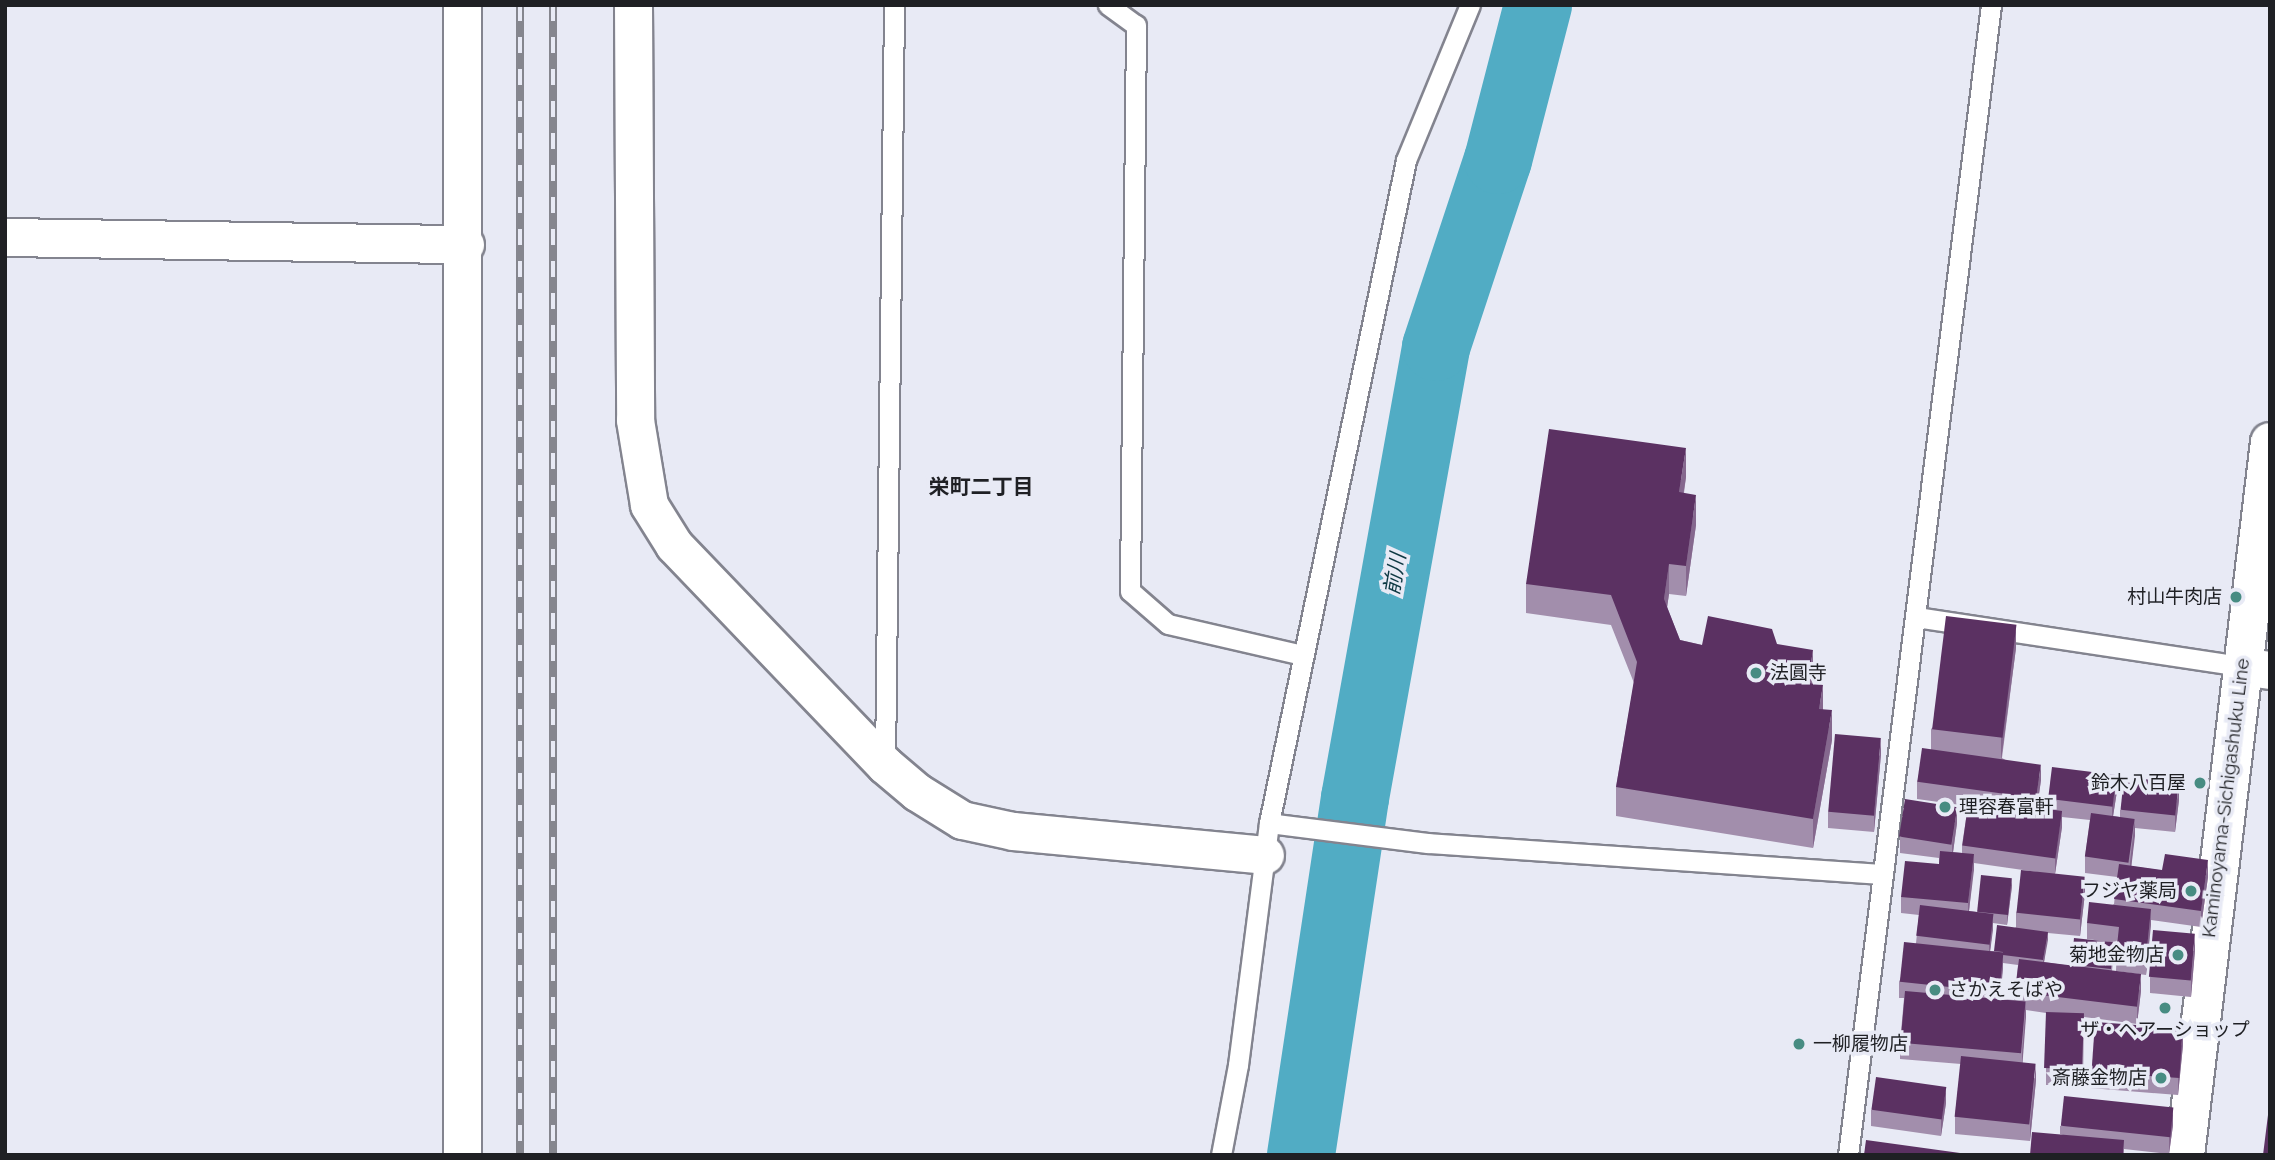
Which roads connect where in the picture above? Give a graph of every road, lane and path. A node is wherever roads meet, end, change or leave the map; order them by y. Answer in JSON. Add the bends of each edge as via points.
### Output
{"nodes":[{"id":1,"x":461,"y":5,"type":"edge"},
{"id":2,"x":634,"y":5,"type":"edge"},
{"id":3,"x":894,"y":5,"type":"edge"},
{"id":4,"x":1108,"y":5,"type":"edge"},
{"id":5,"x":1470,"y":5,"type":"edge"},
{"id":6,"x":1991,"y":5,"type":"edge"},
{"id":7,"x":5,"y":237,"type":"edge"},
{"id":8,"x":465,"y":244,"type":"junction"},
{"id":9,"x":2270,"y":442,"type":"edge"},
{"id":10,"x":1916,"y":617,"type":"junction"},
{"id":11,"x":1302,"y":655,"type":"junction"},
{"id":12,"x":2255,"y":668,"type":"edge"},
{"id":13,"x":885,"y":765,"type":"junction"},
{"id":14,"x":1267,"y":839,"type":"junction"},
{"id":15,"x":1883,"y":874,"type":"junction"},
{"id":16,"x":463,"y":1155,"type":"edge"},
{"id":17,"x":1221,"y":1155,"type":"edge"},
{"id":18,"x":1848,"y":1155,"type":"edge"},
{"id":19,"x":2185,"y":1155,"type":"edge"}],
"edges":[{"from":1,"to":8,"type":"street"},
{"from":2,"to":13,"type":"street","via":[[635,420],[649,505],[696,569]]},
{"from":3,"to":13,"type":"lane"},
{"from":4,"to":11,"type":"lane","via":[[1136,25],[1130,591],[1168,624]]},
{"from":5,"to":11,"type":"lane","via":[[1406,160]]},
{"from":6,"to":10,"type":"lane"},
{"from":7,"to":8,"type":"street"},
{"from":8,"to":16,"type":"street"},
{"from":9,"to":12,"type":"main road","name":"Kaminoyama-Sichigashuku Line"},
{"from":10,"to":12,"type":"lane"},
{"from":10,"to":15,"type":"lane"},
{"from":11,"to":14,"type":"lane"},
{"from":12,"to":19,"type":"main road","name":"Kaminoyama-Sichigashuku Line"},
{"from":13,"to":14,"type":"street","via":[[916,792],[962,820],[1013,831]]},
{"from":14,"to":15,"type":"lane","via":[[1428,843]]},
{"from":14,"to":17,"type":"lane","via":[[1238,1065]]},
{"from":15,"to":18,"type":"lane"}]}
